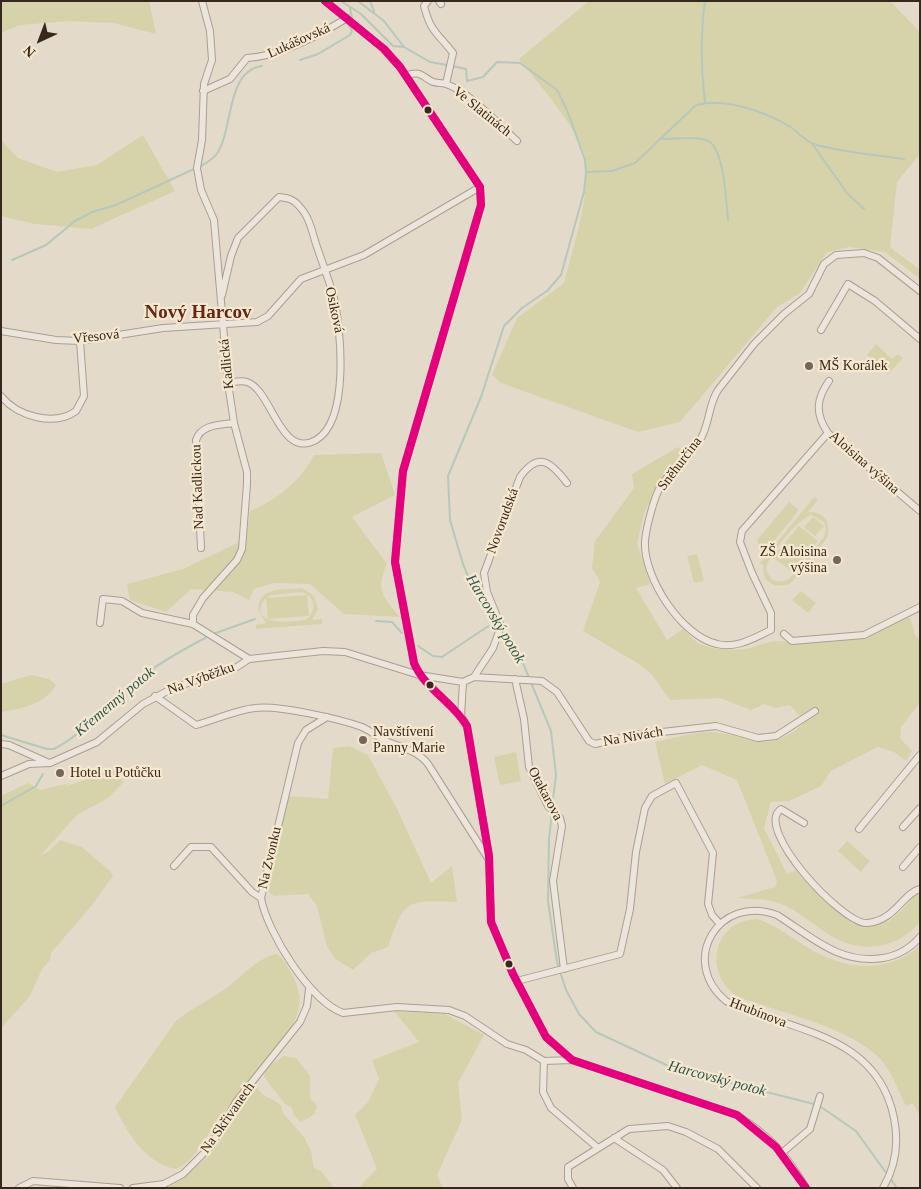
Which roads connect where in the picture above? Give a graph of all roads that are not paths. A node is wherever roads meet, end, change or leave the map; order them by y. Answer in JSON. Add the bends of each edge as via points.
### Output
{"nodes":[{"id":1,"x":202,"y":1,"type":"edge"},
{"id":2,"x":325,"y":1,"type":"edge"},
{"id":3,"x":428,"y":1,"type":"edge"},
{"id":4,"x":347,"y":18,"type":"junction"},
{"id":5,"x":407,"y":75,"type":"junction"},
{"id":6,"x":446,"y":84,"type":"junction"},
{"id":7,"x":204,"y":90,"type":"junction"},
{"id":8,"x":517,"y":141,"type":"dead end"},
{"id":9,"x":480,"y":187,"type":"junction"},
{"id":10,"x":325,"y":269,"type":"junction"},
{"id":11,"x":920,"y":291,"type":"edge"},
{"id":12,"x":220,"y":300,"type":"junction"},
{"id":13,"x":222,"y":324,"type":"junction"},
{"id":14,"x":821,"y":330,"type":"dead end"},
{"id":15,"x":1,"y":331,"type":"edge"},
{"id":16,"x":920,"y":339,"type":"edge"},
{"id":17,"x":80,"y":341,"type":"junction"},
{"id":18,"x":829,"y":381,"type":"dead end"},
{"id":19,"x":228,"y":383,"type":"junction"},
{"id":20,"x":1,"y":396,"type":"edge"},
{"id":21,"x":234,"y":423,"type":"junction"},
{"id":22,"x":828,"y":433,"type":"junction"},
{"id":23,"x":567,"y":483,"type":"dead end"},
{"id":24,"x":920,"y":511,"type":"edge"},
{"id":25,"x":200,"y":548,"type":"dead end"},
{"id":26,"x":920,"y":607,"type":"edge"},
{"id":27,"x":100,"y":623,"type":"dead end"},
{"id":28,"x":193,"y":624,"type":"junction"},
{"id":29,"x":784,"y":634,"type":"dead end"},
{"id":30,"x":249,"y":659,"type":"junction"},
{"id":31,"x":419,"y":675,"type":"junction"},
{"id":32,"x":474,"y":677,"type":"junction"},
{"id":33,"x":515,"y":679,"type":"junction"},
{"id":34,"x":463,"y":682,"type":"junction"},
{"id":35,"x":155,"y":696,"type":"junction"},
{"id":36,"x":814,"y":711,"type":"dead end"},
{"id":37,"x":461,"y":716,"type":"junction"},
{"id":38,"x":327,"y":717,"type":"junction"},
{"id":39,"x":1,"y":744,"type":"edge"},
{"id":40,"x":920,"y":755,"type":"edge"},
{"id":41,"x":50,"y":763,"type":"junction"},
{"id":42,"x":1,"y":776,"type":"edge"},
{"id":43,"x":920,"y":808,"type":"edge"},
{"id":44,"x":804,"y":823,"type":"dead end"},
{"id":45,"x":903,"y":827,"type":"dead end"},
{"id":46,"x":860,"y":829,"type":"dead end"},
{"id":47,"x":920,"y":847,"type":"edge"},
{"id":48,"x":489,"y":860,"type":"junction"},
{"id":49,"x":174,"y":866,"type":"dead end"},
{"id":50,"x":903,"y":867,"type":"dead end"},
{"id":51,"x":920,"y":889,"type":"edge"},
{"id":52,"x":261,"y":898,"type":"junction"},
{"id":53,"x":720,"y":924,"type":"junction"},
{"id":54,"x":920,"y":937,"type":"edge"},
{"id":55,"x":563,"y":969,"type":"junction"},
{"id":56,"x":517,"y":981,"type":"junction"},
{"id":57,"x":309,"y":989,"type":"junction"},
{"id":58,"x":572,"y":1060,"type":"junction"},
{"id":59,"x":544,"y":1061,"type":"junction"},
{"id":60,"x":820,"y":1098,"type":"dead end"},
{"id":61,"x":614,"y":1138,"type":"junction"},
{"id":62,"x":598,"y":1148,"type":"junction"},
{"id":63,"x":783,"y":1152,"type":"junction"},
{"id":64,"x":884,"y":1186,"type":"edge"},
{"id":65,"x":805,"y":1187,"type":"edge"},
{"id":66,"x":19,"y":1188,"type":"edge"},
{"id":67,"x":120,"y":1188,"type":"edge"},
{"id":68,"x":134,"y":1188,"type":"edge"},
{"id":69,"x":573,"y":1188,"type":"edge"},
{"id":70,"x":677,"y":1188,"type":"edge"},
{"id":71,"x":757,"y":1188,"type":"edge"}],
"edges":[{"from":1,"to":7,"type":"street","name":"Kadlická","via":[[210,31],[212,60]]},
{"from":2,"to":4,"type":"street","name":"Lukášovská"},
{"from":3,"to":6,"type":"street","name":"Ve Slatinách","via":[[424,6],[428,22],[453,53]]},
{"from":4,"to":5,"type":"street","name":"Lukášovská","via":[[384,49]]},
{"from":4,"to":7,"type":"street","name":"Lukášovská","via":[[283,50],[264,57],[247,58],[230,78]]},
{"from":5,"to":6,"type":"street","name":"Ve Slatinách","via":[[420,73],[430,81]]},
{"from":5,"to":9,"type":"street","name":"Lukášovská"},
{"from":6,"to":8,"type":"street","name":"Ve Slatinách","via":[[474,102]]},
{"from":7,"to":12,"type":"street","name":"Kadlická","via":[[197,168],[201,190],[214,220]]},
{"from":9,"to":10,"type":"street","name":"Vřesová","via":[[364,255]]},
{"from":9,"to":31,"type":"street","via":[[481,205],[403,471],[396,562],[412,656]]},
{"from":10,"to":12,"type":"street","name":"Osiková","via":[[306,214],[293,200],[279,198],[238,238]]},
{"from":10,"to":13,"type":"street","name":"Vřesová","via":[[301,279],[268,316],[257,322]]},
{"from":10,"to":19,"type":"street","name":"Osiková","via":[[334,299],[341,358],[334,411],[322,434],[308,442],[292,440],[254,385],[239,381]]},
{"from":11,"to":22,"type":"street","name":"Sněhurčina","via":[[878,258],[864,253],[836,255],[824,264],[810,294],[754,344],[718,390],[699,441],[660,486],[645,541],[649,564],[661,596],[675,617],[698,635],[716,644],[742,644],[771,630],[771,613],[740,542],[742,531]]},
{"from":12,"to":13,"type":"street","name":"Kadlická"},
{"from":13,"to":17,"type":"street","name":"Vřesová","via":[[163,328]]},
{"from":13,"to":19,"type":"street","name":"Kadlická"},
{"from":14,"to":16,"type":"street","via":[[848,284],[875,301]]},
{"from":15,"to":17,"type":"street","name":"Vřesová"},
{"from":17,"to":20,"type":"street","via":[[84,396],[76,411],[61,418],[27,415],[17,411]]},
{"from":18,"to":22,"type":"street","name":"Aloisina výšina","via":[[817,405],[820,422]]},
{"from":19,"to":21,"type":"street","name":"Kadlická"},
{"from":21,"to":25,"type":"street","name":"Nad Kadlickou","via":[[207,428],[196,440]]},
{"from":21,"to":28,"type":"street","name":"Kadlická","via":[[247,472],[242,549],[237,560],[203,598],[193,615]]},
{"from":22,"to":24,"type":"street","name":"Aloisina výšina"},
{"from":23,"to":32,"type":"street","name":"Novorudská","via":[[547,462],[538,461],[528,466],[520,477],[484,573],[487,592],[501,626],[498,638]]},
{"from":26,"to":29,"type":"street","via":[[864,634],[792,641]]},
{"from":27,"to":28,"type":"street","via":[[101,602],[106,598],[122,600],[142,613]]},
{"from":28,"to":30,"type":"street"},
{"from":30,"to":31,"type":"street","name":"Na Výběžku","via":[[323,651],[345,652]]},
{"from":30,"to":35,"type":"street","name":"Na Výběžku","via":[[237,667]]},
{"from":31,"to":34,"type":"street","name":"Na Výběžku"},
{"from":31,"to":37,"type":"street"},
{"from":32,"to":33,"type":"street","name":"Na Nivách"},
{"from":32,"to":34,"type":"street"},
{"from":33,"to":36,"type":"street","name":"Na Nivách","via":[[547,682],[589,741],[595,744],[635,735],[716,726],[758,738],[776,736]]},
{"from":33,"to":55,"type":"street","name":"Otakarova","via":[[530,767],[548,806],[560,818],[562,826],[553,881]]},
{"from":34,"to":37,"type":"street"},
{"from":35,"to":38,"type":"street","via":[[196,725],[256,708]]},
{"from":35,"to":41,"type":"street","name":"Na Výběžku","via":[[97,742]]},
{"from":37,"to":48,"type":"street","via":[[469,735]]},
{"from":38,"to":48,"type":"street","via":[[363,727],[422,756]]},
{"from":38,"to":52,"type":"street","name":"Na Zvonku","via":[[306,730],[298,743]]},
{"from":39,"to":41,"type":"street"},
{"from":40,"to":46,"type":"street"},
{"from":41,"to":42,"type":"street","name":"Na Výběžku","via":[[29,764]]},
{"from":43,"to":45,"type":"street"},
{"from":44,"to":51,"type":"street","via":[[782,810],[776,813],[777,833],[802,873],[854,920],[867,923],[888,917]]},
{"from":47,"to":50,"type":"street"},
{"from":48,"to":56,"type":"street","via":[[491,922]]},
{"from":49,"to":52,"type":"street","name":"Na Zvonku","via":[[191,847],[210,847]]},
{"from":52,"to":57,"type":"street","via":[[264,913],[276,937]]},
{"from":53,"to":54,"type":"street","via":[[737,913],[768,912],[786,920],[829,950],[860,959],[887,958],[902,952]]},
{"from":53,"to":55,"type":"street","via":[[708,904],[713,853],[676,783],[652,796],[645,808],[620,954]]},
{"from":53,"to":64,"type":"street","name":"Hrubínova","via":[[709,938],[705,957],[707,974],[715,989],[732,1005],[841,1044],[865,1062],[881,1083],[892,1108],[896,1138],[892,1169]]},
{"from":55,"to":56,"type":"street"},
{"from":56,"to":58,"type":"street","via":[[546,1037]]},
{"from":57,"to":59,"type":"street","via":[[343,1013],[397,1007],[449,1010],[465,1016],[507,1044]]},
{"from":57,"to":68,"type":"street","name":"Na Skřivanech","via":[[307,1006],[300,1022],[244,1092],[211,1146],[183,1174],[164,1184]]},
{"from":58,"to":59,"type":"street"},
{"from":58,"to":63,"type":"street","via":[[737,1115]]},
{"from":59,"to":62,"type":"street","via":[[543,1092],[551,1108]]},
{"from":60,"to":63,"type":"street","via":[[810,1130]]},
{"from":61,"to":62,"type":"street"},
{"from":61,"to":70,"type":"street","via":[[663,1170]]},
{"from":61,"to":71,"type":"street","via":[[629,1129],[668,1126],[686,1132],[718,1149]]},
{"from":62,"to":69,"type":"street","via":[[568,1168],[568,1179]]},
{"from":63,"to":65,"type":"street"},
{"from":66,"to":67,"type":"street","via":[[33,1181]]}]}
